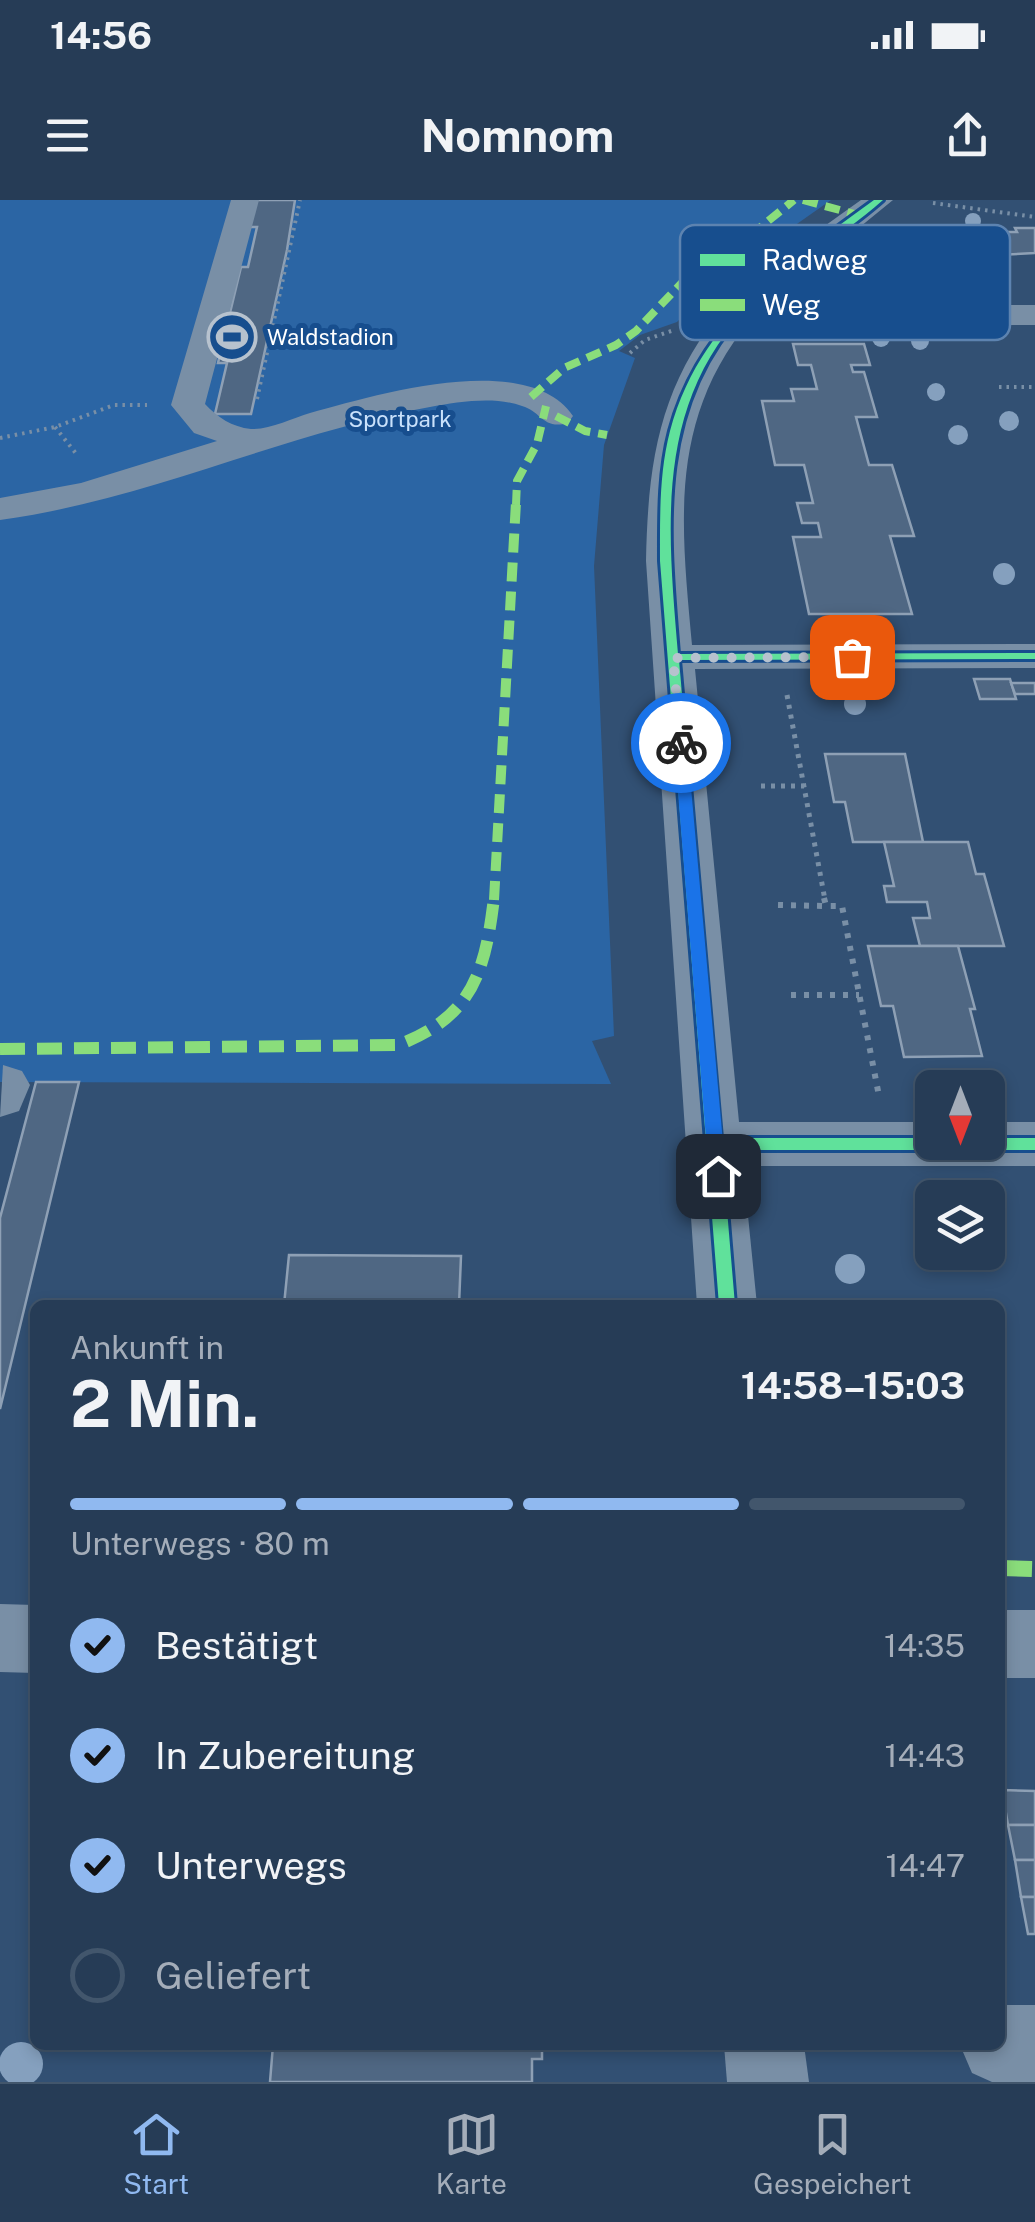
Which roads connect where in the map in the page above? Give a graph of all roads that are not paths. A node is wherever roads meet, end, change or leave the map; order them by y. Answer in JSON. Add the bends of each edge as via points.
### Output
{"nodes":[{"id":1,"x":245,"y":200,"type":"edge"},
{"id":2,"x":879,"y":200,"type":"edge"},
{"id":3,"x":847,"y":225,"type":"edge"},
{"id":4,"x":1010,"y":315,"type":"edge"},
{"id":5,"x":1035,"y":315,"type":"edge"},
{"id":6,"x":717,"y":340,"type":"edge"},
{"id":7,"x":556,"y":416,"type":"dead end"},
{"id":8,"x":248,"y":439,"type":"junction"},
{"id":9,"x":0,"y":509,"type":"edge"},
{"id":10,"x":1035,"y":656,"type":"edge"},
{"id":11,"x":673,"y":658,"type":"junction"},
{"id":12,"x":715,"y":1144,"type":"junction"},
{"id":13,"x":1035,"y":1144,"type":"edge"},
{"id":14,"x":728,"y":1300,"type":"edge"},
{"id":15,"x":0,"y":1638,"type":"edge"},
{"id":16,"x":30,"y":1638,"type":"edge"},
{"id":17,"x":1005,"y":1644,"type":"edge"},
{"id":18,"x":1035,"y":1644,"type":"edge"},
{"id":19,"x":1005,"y":2045,"type":"edge"},
{"id":20,"x":1035,"y":2045,"type":"edge"},
{"id":21,"x":765,"y":2050,"type":"edge"},
{"id":22,"x":768,"y":2082,"type":"edge"}],
"edges":[{"from":1,"to":8,"type":"street","via":[[188,405],[206,426]]},
{"from":2,"to":3,"type":"street"},
{"from":4,"to":5,"type":"street"},
{"from":6,"to":11,"type":"street","via":[[697,367],[673,437],[664,523]]},
{"from":7,"to":8,"type":"street","via":[[532,397],[456,394]]},
{"from":8,"to":9,"type":"street","via":[[89,469]]},
{"from":10,"to":11,"type":"street"},
{"from":11,"to":12,"type":"street"},
{"from":12,"to":13,"type":"street"},
{"from":12,"to":14,"type":"street"},
{"from":15,"to":16,"type":"street"},
{"from":17,"to":18,"type":"street"},
{"from":19,"to":20,"type":"street"},
{"from":21,"to":22,"type":"street"}]}
